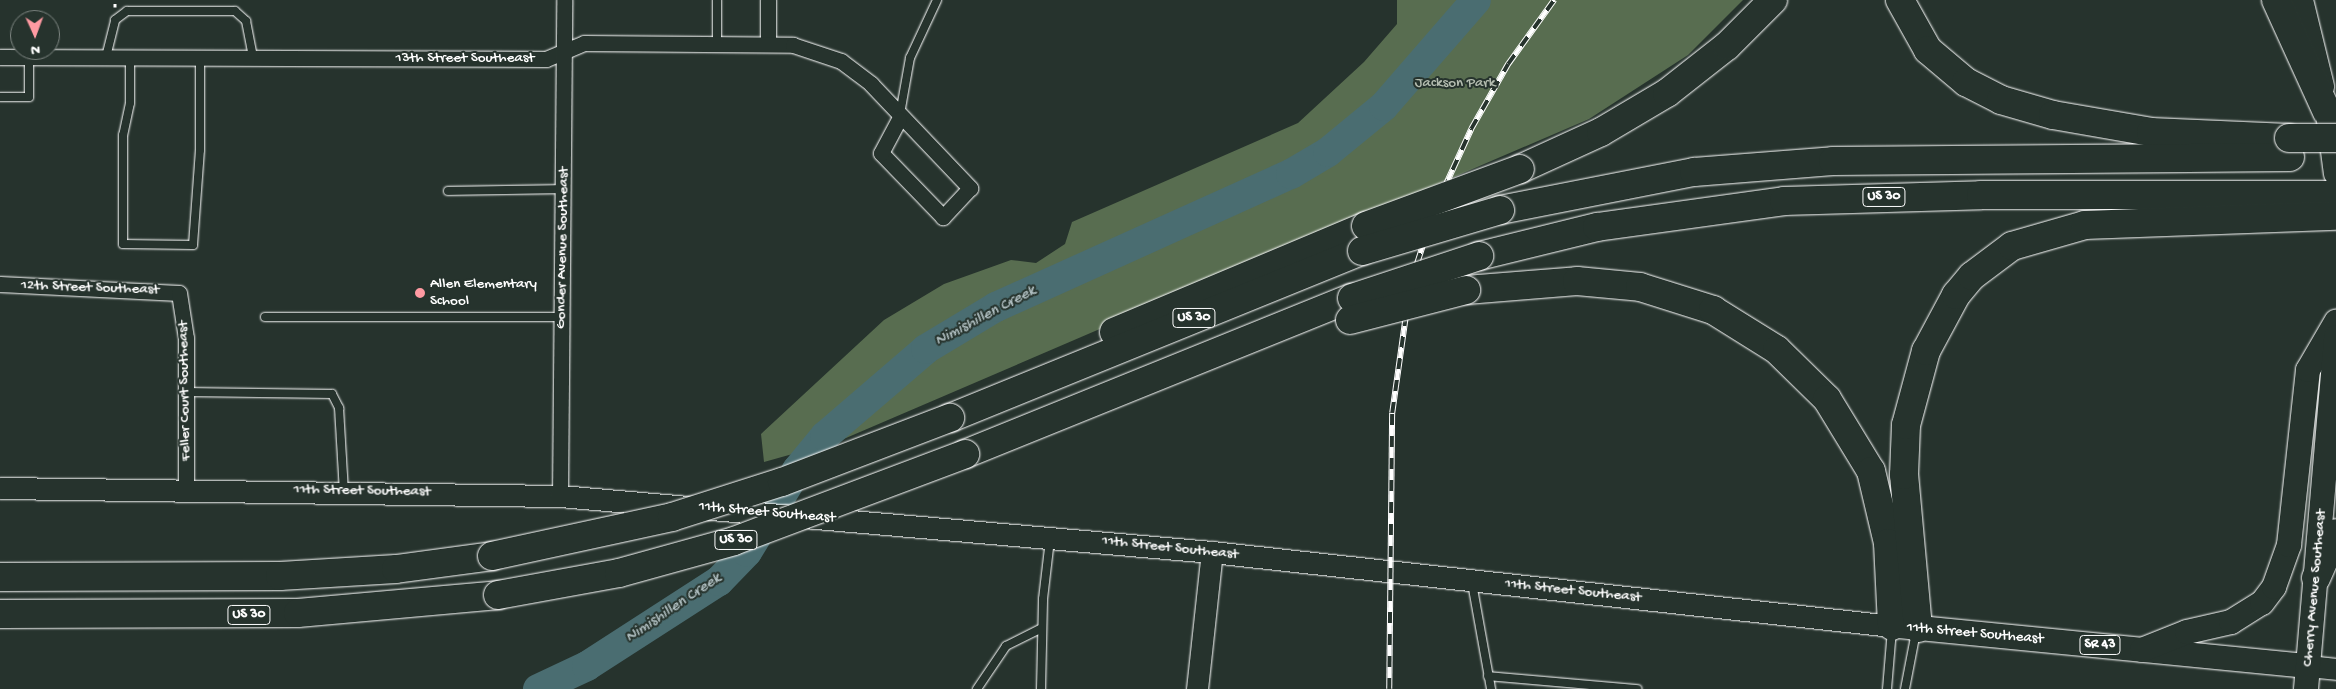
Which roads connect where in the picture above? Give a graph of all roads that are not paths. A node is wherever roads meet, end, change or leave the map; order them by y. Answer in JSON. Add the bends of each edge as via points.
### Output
{"nodes":[{"id":1,"x":564,"y":0,"type":"edge"},
{"id":2,"x":717,"y":0,"type":"edge"},
{"id":3,"x":768,"y":0,"type":"edge"},
{"id":4,"x":936,"y":0,"type":"edge"},
{"id":5,"x":1774,"y":0,"type":"edge"},
{"id":6,"x":1900,"y":0,"type":"edge"},
{"id":7,"x":2276,"y":0,"type":"edge"},
{"id":8,"x":2301,"y":0,"type":"edge"},
{"id":9,"x":717,"y":43,"type":"junction"},
{"id":10,"x":768,"y":43,"type":"junction"},
{"id":11,"x":564,"y":52,"type":"junction"},
{"id":12,"x":60,"y":57,"type":"edge"},
{"id":13,"x":106,"y":57,"type":"junction"},
{"id":14,"x":130,"y":57,"type":"junction"},
{"id":15,"x":200,"y":58,"type":"junction"},
{"id":16,"x":253,"y":58,"type":"junction"},
{"id":17,"x":29,"y":60,"type":"edge"},
{"id":18,"x":0,"y":97,"type":"edge"},
{"id":19,"x":2328,"y":112,"type":"junction"},
{"id":20,"x":899,"y":119,"type":"junction"},
{"id":21,"x":2336,"y":138,"type":"edge"},
{"id":22,"x":2290,"y":148,"type":"junction"},
{"id":23,"x":2336,"y":157,"type":"edge"},
{"id":24,"x":2336,"y":174,"type":"edge"},
{"id":25,"x":564,"y":189,"type":"junction"},
{"id":26,"x":448,"y":191,"type":"dead end"},
{"id":27,"x":2336,"y":195,"type":"edge"},
{"id":28,"x":2296,"y":206,"type":"junction"},
{"id":29,"x":2336,"y":216,"type":"edge"},
{"id":30,"x":1364,"y":239,"type":"junction"},
{"id":31,"x":0,"y":284,"type":"edge"},
{"id":32,"x":179,"y":293,"type":"joint"},
{"id":33,"x":1351,"y":309,"type":"junction"},
{"id":34,"x":265,"y":317,"type":"dead end"},
{"id":35,"x":562,"y":317,"type":"junction"},
{"id":36,"x":2336,"y":322,"type":"edge"},
{"id":37,"x":2336,"y":337,"type":"edge"},
{"id":38,"x":186,"y":392,"type":"junction"},
{"id":39,"x":0,"y":488,"type":"edge"},
{"id":40,"x":186,"y":490,"type":"junction"},
{"id":41,"x":344,"y":491,"type":"junction"},
{"id":42,"x":560,"y":496,"type":"junction"},
{"id":43,"x":2336,"y":533,"type":"edge"},
{"id":44,"x":1050,"y":537,"type":"junction"},
{"id":45,"x":1212,"y":552,"type":"junction"},
{"id":46,"x":0,"y":576,"type":"edge"},
{"id":47,"x":2316,"y":578,"type":"junction"},
{"id":48,"x":1472,"y":580,"type":"junction"},
{"id":49,"x":0,"y":614,"type":"edge"},
{"id":50,"x":1905,"y":627,"type":"junction"},
{"id":51,"x":1042,"y":628,"type":"junction"},
{"id":52,"x":2142,"y":650,"type":"junction"},
{"id":53,"x":2336,"y":669,"type":"edge"},
{"id":54,"x":1488,"y":676,"type":"junction"},
{"id":55,"x":2307,"y":678,"type":"edge"},
{"id":56,"x":977,"y":689,"type":"edge"},
{"id":57,"x":1041,"y":689,"type":"edge"},
{"id":58,"x":1197,"y":689,"type":"edge"},
{"id":59,"x":1491,"y":689,"type":"edge"},
{"id":60,"x":1637,"y":689,"type":"edge"},
{"id":61,"x":1886,"y":689,"type":"edge"},
{"id":62,"x":1905,"y":689,"type":"edge"}],
"edges":[{"from":1,"to":11,"type":"street","name":"Gonder Avenue Southeast"},
{"from":2,"to":9,"type":"lane"},
{"from":3,"to":10,"type":"street"},
{"from":4,"to":20,"type":"lane","via":[[910,58]]},
{"from":5,"to":30,"type":"highway","bridge":true,"via":[[1727,46],[1667,93],[1601,132]]},
{"from":6,"to":22,"type":"highway","via":[[1928,50],[1966,82],[2001,100],[2053,114],[2151,132]]},
{"from":7,"to":19,"type":"highway"},
{"from":8,"to":19,"type":"main road"},
{"from":9,"to":10,"type":"street","name":"13th Street Southeast"},
{"from":9,"to":11,"type":"street","name":"13th Street Southeast","via":[[584,43]]},
{"from":10,"to":20,"type":"street","name":"13th Street Southeast","via":[[818,51],[841,61],[871,84]]},
{"from":11,"to":16,"type":"street","name":"13th Street Southeast","via":[[546,59]]},
{"from":11,"to":25,"type":"street","name":"Gonder Avenue Southeast"},
{"from":12,"to":13,"type":"street","name":"13th Street Southeast"},
{"from":13,"to":14,"type":"street","name":"13th Street Southeast"},
{"from":13,"to":16,"type":"lane","via":[[115,20],[127,11],[236,11],[246,20]]},
{"from":14,"to":15,"type":"street","name":"13th Street Southeast"},
{"from":14,"to":15,"type":"lane","via":[[130,103],[123,135],[123,244],[193,245],[200,150]]},
{"from":15,"to":16,"type":"street","name":"13th Street Southeast"},
{"from":17,"to":18,"type":"lane","via":[[29,97]]},
{"from":19,"to":24,"type":"main road"},
{"from":20,"to":20,"type":"street","name":"13th Street Southeast","via":[[970,188],[943,217],[881,153]]},
{"from":21,"to":22,"type":"highway","bridge":true},
{"from":22,"to":23,"type":"highway","number":"US 30"},
{"from":22,"to":30,"type":"highway","number":"US 30","bridge":true,"via":[[1833,161],[1685,174]]},
{"from":25,"to":26,"type":"lane"},
{"from":25,"to":35,"type":"street","name":"Gonder Avenue Southeast"},
{"from":27,"to":28,"type":"highway","number":"US 30"},
{"from":28,"to":29,"type":"highway"},
{"from":28,"to":33,"type":"highway","number":"US 30","bridge":true,"via":[[1981,195],[1784,202],[1606,225],[1480,256]]},
{"from":28,"to":50,"type":"highway","via":[[2060,230],[2012,246],[1972,276],[1929,344],[1906,424]]},
{"from":30,"to":46,"type":"highway","number":"US 30","bridge":true,"via":[[950,418],[782,482],[672,517],[492,556],[396,569],[280,576]]},
{"from":31,"to":32,"type":"street","name":"12th Street Southeast"},
{"from":32,"to":38,"type":"street","name":"Feller Court Southeast"},
{"from":33,"to":49,"type":"highway","number":"US 30","bridge":true,"via":[[725,543],[619,573],[498,595],[298,613]]},
{"from":33,"to":50,"type":"highway","bridge":true,"via":[[1466,290],[1577,281],[1640,287],[1713,310],[1777,350],[1827,398],[1870,471]]},
{"from":34,"to":35,"type":"lane"},
{"from":35,"to":42,"type":"street","name":"Gonder Avenue Southeast"},
{"from":36,"to":52,"type":"main road","via":[[2308,370],[2289,545],[2274,587],[2262,603],[2231,622],[2187,632]]},
{"from":37,"to":47,"type":"main road","name":"Cherry Avenue Southeast"},
{"from":38,"to":40,"type":"street","name":"Feller Court Southeast"},
{"from":38,"to":41,"type":"lane","via":[[332,394],[339,408]]},
{"from":39,"to":40,"type":"street","name":"11th Street Southeast"},
{"from":40,"to":41,"type":"street","name":"11th Street Southeast"},
{"from":41,"to":42,"type":"street","name":"11th Street Southeast"},
{"from":42,"to":44,"type":"street","name":"11th Street Southeast","bridge":true},
{"from":43,"to":47,"type":"highway"},
{"from":44,"to":45,"type":"street","name":"11th Street Southeast"},
{"from":44,"to":51,"type":"lane"},
{"from":45,"to":48,"type":"street","name":"11th Street Southeast"},
{"from":45,"to":58,"type":"street"},
{"from":47,"to":55,"type":"main road","name":"Cherry Avenue Southeast"},
{"from":48,"to":50,"type":"street","name":"11th Street Southeast"},
{"from":48,"to":54,"type":"lane"},
{"from":50,"to":52,"type":"main road","name":"11th Street Southeast","number":"SR 43"},
{"from":50,"to":61,"type":"lane"},
{"from":50,"to":62,"type":"lane"},
{"from":51,"to":56,"type":"lane","via":[[1006,646]]},
{"from":51,"to":57,"type":"lane"},
{"from":52,"to":55,"type":"main road","name":"11th Street Southeast","number":"SR 43"},
{"from":53,"to":55,"type":"street","name":"11th Street Southeast"},
{"from":54,"to":59,"type":"lane"},
{"from":54,"to":60,"type":"lane"}]}
